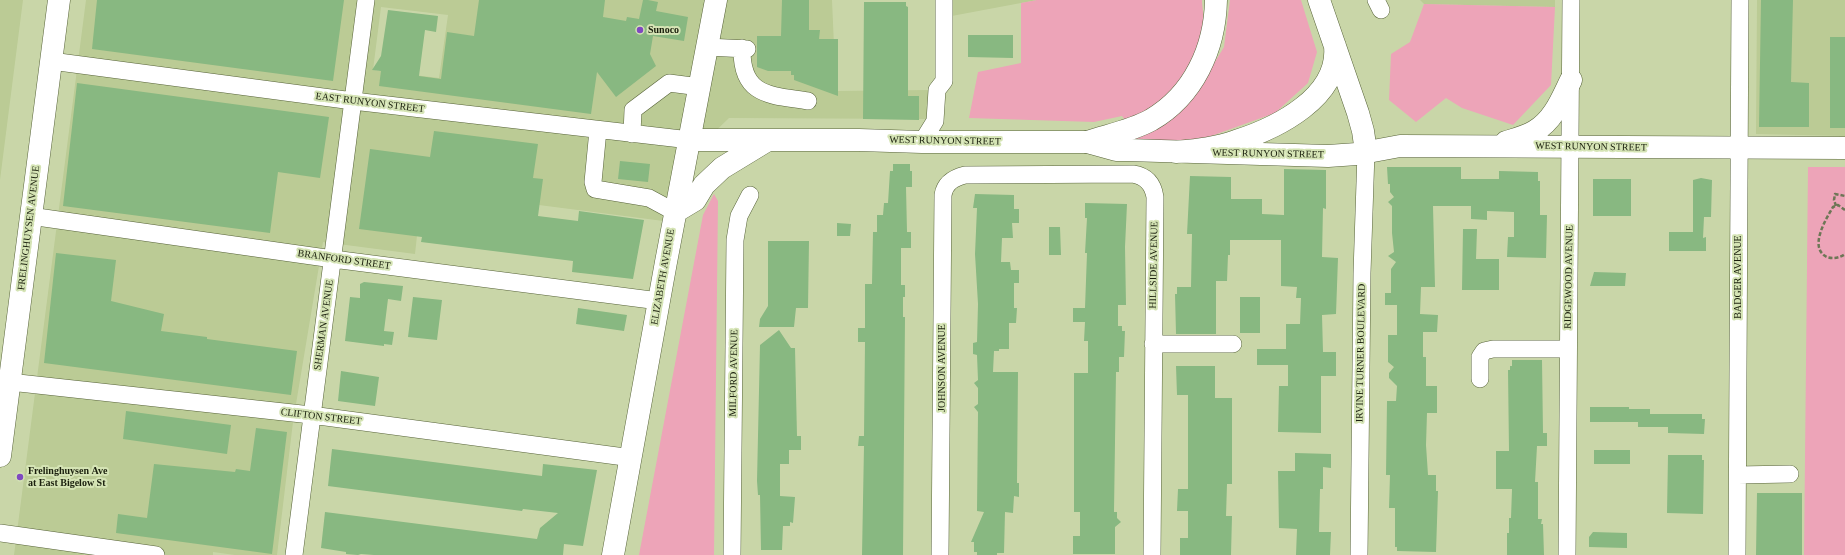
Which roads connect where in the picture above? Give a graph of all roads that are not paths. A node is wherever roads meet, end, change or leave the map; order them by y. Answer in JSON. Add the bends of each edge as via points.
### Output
{"nodes":[{"id":1,"x":58,"y":0,"type":"edge"},
{"id":2,"x":366,"y":0,"type":"edge"},
{"id":3,"x":716,"y":0,"type":"edge"},
{"id":4,"x":944,"y":0,"type":"edge"},
{"id":5,"x":1216,"y":0,"type":"edge"},
{"id":6,"x":1320,"y":0,"type":"edge"},
{"id":7,"x":1571,"y":0,"type":"edge"},
{"id":8,"x":1740,"y":0,"type":"edge"},
{"id":9,"x":1335,"y":46,"type":"junction"},
{"id":10,"x":708,"y":47,"type":"junction"},
{"id":11,"x":51,"y":61,"type":"junction"},
{"id":12,"x":1571,"y":80,"type":"junction"},
{"id":13,"x":700,"y":87,"type":"junction"},
{"id":14,"x":353,"y":101,"type":"junction"},
{"id":15,"x":808,"y":101,"type":"dead end"},
{"id":16,"x":598,"y":130,"type":"junction"},
{"id":17,"x":632,"y":134,"type":"junction"},
{"id":18,"x":690,"y":140,"type":"junction"},
{"id":19,"x":768,"y":140,"type":"junction"},
{"id":20,"x":922,"y":142,"type":"junction"},
{"id":21,"x":1087,"y":142,"type":"junction"},
{"id":22,"x":1498,"y":146,"type":"junction"},
{"id":23,"x":1570,"y":147,"type":"junction"},
{"id":24,"x":1739,"y":148,"type":"junction"},
{"id":25,"x":1845,"y":148,"type":"edge"},
{"id":26,"x":1176,"y":152,"type":"junction"},
{"id":27,"x":1366,"y":152,"type":"junction"},
{"id":28,"x":948,"y":182,"type":"joint"},
{"id":29,"x":750,"y":195,"type":"dead end"},
{"id":30,"x":675,"y":212,"type":"junction"},
{"id":31,"x":30,"y":216,"type":"junction"},
{"id":32,"x":333,"y":259,"type":"junction"},
{"id":33,"x":659,"y":301,"type":"junction"},
{"id":34,"x":1153,"y":344,"type":"junction"},
{"id":35,"x":1233,"y":344,"type":"dead end"},
{"id":36,"x":1568,"y":349,"type":"junction"},
{"id":37,"x":1480,"y":379,"type":"dead end"},
{"id":38,"x":5,"y":381,"type":"edge"},
{"id":39,"x":311,"y":415,"type":"junction"},
{"id":40,"x":0,"y":456,"type":"edge"},
{"id":41,"x":632,"y":458,"type":"junction"},
{"id":42,"x":1790,"y":474,"type":"dead end"},
{"id":43,"x":1738,"y":475,"type":"junction"},
{"id":44,"x":0,"y":533,"type":"edge"},
{"id":45,"x":156,"y":555,"type":"edge"},
{"id":46,"x":294,"y":555,"type":"edge"},
{"id":47,"x":613,"y":555,"type":"edge"},
{"id":48,"x":732,"y":555,"type":"edge"},
{"id":49,"x":940,"y":555,"type":"edge"},
{"id":50,"x":1152,"y":555,"type":"edge"},
{"id":51,"x":1359,"y":555,"type":"edge"},
{"id":52,"x":1568,"y":555,"type":"edge"},
{"id":53,"x":1737,"y":555,"type":"edge"}],
"edges":[{"from":1,"to":11,"type":"main road","name":"FRELINGHUYSEN AVENUE"},
{"from":2,"to":14,"type":"street","name":"SHERMAN AVENUE"},
{"from":3,"to":10,"type":"main road","name":"ELIZABETH AVENUE"},
{"from":4,"to":20,"type":"street","via":[[944,81],[937,90],[935,121]]},
{"from":5,"to":21,"type":"main road","via":[[1213,32],[1206,56],[1194,78],[1178,98],[1150,121]]},
{"from":6,"to":9,"type":"main road"},
{"from":7,"to":12,"type":"street","name":"RIDGEWOOD AVENUE"},
{"from":8,"to":24,"type":"street","name":"BADGER AVENUE"},
{"from":9,"to":26,"type":"main road","via":[[1335,63],[1326,85],[1291,116],[1236,141]]},
{"from":9,"to":27,"type":"main road","via":[[1361,122]]},
{"from":10,"to":13,"type":"main road","name":"ELIZABETH AVENUE"},
{"from":10,"to":15,"type":"street","via":[[745,49],[745,73],[749,81],[763,93]]},
{"from":11,"to":14,"type":"street","name":"EAST RUNYON STREET"},
{"from":11,"to":31,"type":"main road","name":"FRELINGHUYSEN AVENUE"},
{"from":12,"to":22,"type":"main road","via":[[1554,113],[1546,122],[1536,131]]},
{"from":12,"to":23,"type":"street","name":"RIDGEWOOD AVENUE"},
{"from":13,"to":17,"type":"street","via":[[669,83],[633,110]]},
{"from":13,"to":18,"type":"main road","name":"ELIZABETH AVENUE"},
{"from":14,"to":16,"type":"street","name":"EAST RUNYON STREET"},
{"from":14,"to":32,"type":"street","name":"SHERMAN AVENUE"},
{"from":16,"to":17,"type":"street","name":"EAST RUNYON STREET"},
{"from":16,"to":30,"type":"street","via":[[593,182],[595,189],[649,198]]},
{"from":17,"to":18,"type":"street","name":"EAST RUNYON STREET"},
{"from":18,"to":19,"type":"main road","name":"WEST RUNYON STREET"},
{"from":18,"to":30,"type":"main road","name":"ELIZABETH AVENUE"},
{"from":19,"to":20,"type":"main road","name":"WEST RUNYON STREET"},
{"from":19,"to":30,"type":"main road","via":[[722,168],[704,185],[695,200]]},
{"from":20,"to":21,"type":"main road","name":"WEST RUNYON STREET"},
{"from":21,"to":26,"type":"main road","name":"WEST RUNYON STREET","via":[[1116,150]]},
{"from":22,"to":23,"type":"main road","name":"WEST RUNYON STREET"},
{"from":22,"to":27,"type":"main road","name":"WEST RUNYON STREET","via":[[1400,146]]},
{"from":23,"to":24,"type":"main road","name":"WEST RUNYON STREET"},
{"from":23,"to":36,"type":"street","name":"RIDGEWOOD AVENUE"},
{"from":24,"to":25,"type":"main road","name":"WEST RUNYON STREET"},
{"from":24,"to":43,"type":"street","name":"BADGER AVENUE"},
{"from":26,"to":27,"type":"main road","name":"WEST RUNYON STREET","via":[[1328,156]]},
{"from":27,"to":51,"type":"street","name":"IRVINE TURNER BOULEVARD"},
{"from":28,"to":34,"type":"street","name":"HILLSIDE AVENUE","via":[[964,175],[1133,174],[1148,181],[1155,197]]},
{"from":28,"to":49,"type":"street","name":"JOHNSON AVENUE","via":[[943,196]]},
{"from":29,"to":48,"type":"street","name":"MILFORD AVENUE","via":[[739,216],[735,240]]},
{"from":30,"to":33,"type":"main road","name":"ELIZABETH AVENUE"},
{"from":31,"to":32,"type":"street","name":"BRANFORD STREET"},
{"from":31,"to":38,"type":"main road","name":"FRELINGHUYSEN AVENUE"},
{"from":32,"to":33,"type":"street","name":"BRANFORD STREET"},
{"from":32,"to":39,"type":"street","name":"SHERMAN AVENUE"},
{"from":33,"to":41,"type":"main road","name":"ELIZABETH AVENUE"},
{"from":34,"to":35,"type":"street"},
{"from":34,"to":50,"type":"street","name":"HILLSIDE AVENUE"},
{"from":36,"to":37,"type":"street","via":[[1484,351],[1480,357]]},
{"from":36,"to":52,"type":"street","name":"RIDGEWOOD AVENUE"},
{"from":38,"to":39,"type":"street","name":"CLIFTON STREET"},
{"from":38,"to":40,"type":"main road","name":"FRELINGHUYSEN AVENUE"},
{"from":39,"to":41,"type":"street","name":"CLIFTON STREET"},
{"from":39,"to":46,"type":"street","name":"SHERMAN AVENUE"},
{"from":41,"to":47,"type":"main road","name":"ELIZABETH AVENUE"},
{"from":42,"to":43,"type":"street"},
{"from":43,"to":53,"type":"street","name":"BADGER AVENUE"},
{"from":44,"to":45,"type":"street"}]}
